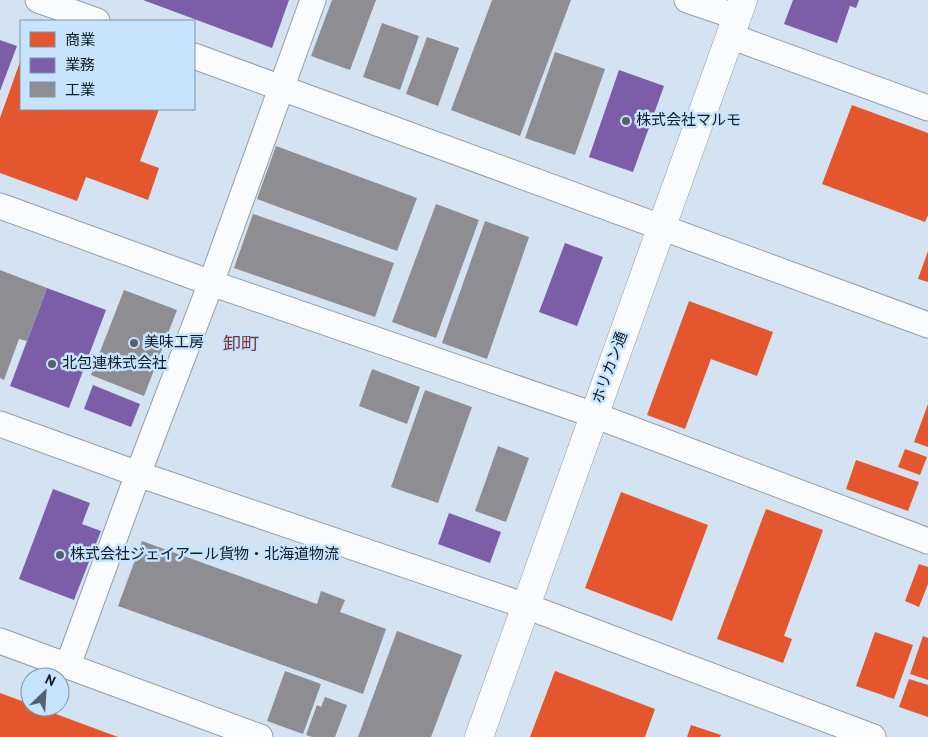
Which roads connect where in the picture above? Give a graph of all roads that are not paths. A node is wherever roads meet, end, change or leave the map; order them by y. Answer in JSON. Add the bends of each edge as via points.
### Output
{"nodes":[{"id":1,"x":38,"y":0,"type":"edge"},
{"id":2,"x":313,"y":0,"type":"edge"},
{"id":3,"x":687,"y":0,"type":"edge"},
{"id":4,"x":736,"y":18,"type":"edge"},
{"id":5,"x":94,"y":20,"type":"edge"},
{"id":6,"x":195,"y":56,"type":"edge"},
{"id":7,"x":281,"y":88,"type":"junction"},
{"id":8,"x":928,"y":108,"type":"edge"},
{"id":9,"x":0,"y":206,"type":"edge"},
{"id":10,"x":662,"y":227,"type":"junction"},
{"id":11,"x":211,"y":283,"type":"junction"},
{"id":12,"x":928,"y":325,"type":"edge"},
{"id":13,"x":594,"y":415,"type":"junction"},
{"id":14,"x":0,"y":424,"type":"edge"},
{"id":15,"x":138,"y":474,"type":"junction"},
{"id":16,"x":928,"y":541,"type":"edge"},
{"id":17,"x":526,"y":606,"type":"junction"},
{"id":18,"x":0,"y":641,"type":"edge"},
{"id":19,"x":68,"y":665,"type":"junction"},
{"id":20,"x":260,"y":737,"type":"edge"},
{"id":21,"x":479,"y":737,"type":"edge"},
{"id":22,"x":873,"y":737,"type":"edge"}],
"edges":[{"from":1,"to":5,"type":"street"},
{"from":2,"to":7,"type":"street"},
{"from":3,"to":4,"type":"street"},
{"from":4,"to":8,"type":"street"},
{"from":4,"to":10,"type":"street","name":"ホリカン通"},
{"from":6,"to":7,"type":"street"},
{"from":7,"to":10,"type":"street"},
{"from":7,"to":11,"type":"street"},
{"from":9,"to":11,"type":"street"},
{"from":10,"to":12,"type":"street"},
{"from":10,"to":13,"type":"street","name":"ホリカン通"},
{"from":11,"to":13,"type":"street"},
{"from":11,"to":15,"type":"street"},
{"from":13,"to":16,"type":"street"},
{"from":13,"to":17,"type":"street","name":"ホリカン通"},
{"from":14,"to":15,"type":"street"},
{"from":15,"to":17,"type":"street"},
{"from":15,"to":19,"type":"street"},
{"from":17,"to":21,"type":"street","name":"ホリカン通"},
{"from":17,"to":22,"type":"street"},
{"from":18,"to":19,"type":"street"},
{"from":19,"to":20,"type":"street"}]}
